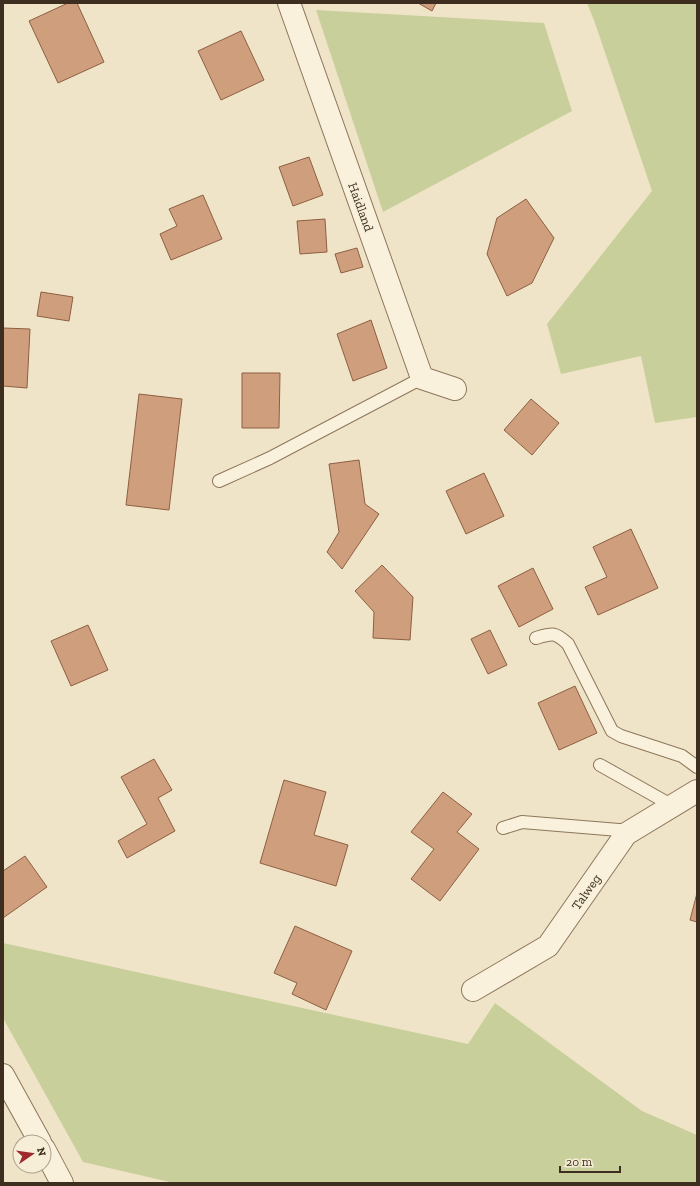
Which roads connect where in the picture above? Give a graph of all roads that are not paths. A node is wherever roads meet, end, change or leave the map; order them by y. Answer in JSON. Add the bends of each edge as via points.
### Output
{"nodes":[{"id":1,"x":289,"y":3,"type":"edge"},
{"id":2,"x":422,"y":378,"type":"junction"},
{"id":3,"x":455,"y":389,"type":"dead end"},
{"id":4,"x":219,"y":481,"type":"dead end"},
{"id":5,"x":536,"y":638,"type":"dead end"},
{"id":6,"x":600,"y":766,"type":"dead end"},
{"id":7,"x":697,"y":767,"type":"edge"},
{"id":8,"x":697,"y":792,"type":"edge"},
{"id":9,"x":673,"y":806,"type":"junction"},
{"id":10,"x":503,"y":828,"type":"dead end"},
{"id":11,"x":631,"y":831,"type":"junction"},
{"id":12,"x":473,"y":990,"type":"dead end"},
{"id":13,"x":3,"y":1075,"type":"edge"},
{"id":14,"x":36,"y":1134,"type":"edge"},
{"id":15,"x":52,"y":1164,"type":"edge"},
{"id":16,"x":62,"y":1183,"type":"edge"}],
"edges":[{"from":1,"to":2,"type":"street","name":"Haidland"},
{"from":2,"to":3,"type":"street"},
{"from":2,"to":4,"type":"lane","via":[[270,458]]},
{"from":5,"to":7,"type":"lane","via":[[548,634],[558,635],[568,644],[612,731],[682,756]]},
{"from":6,"to":9,"type":"lane"},
{"from":8,"to":9,"type":"street","name":"Talweg"},
{"from":9,"to":11,"type":"street","name":"Talweg"},
{"from":10,"to":11,"type":"lane","via":[[522,822]]},
{"from":11,"to":12,"type":"street","name":"Talweg","via":[[626,834],[548,946]]},
{"from":13,"to":14,"type":"street"},
{"from":15,"to":16,"type":"street"}]}
